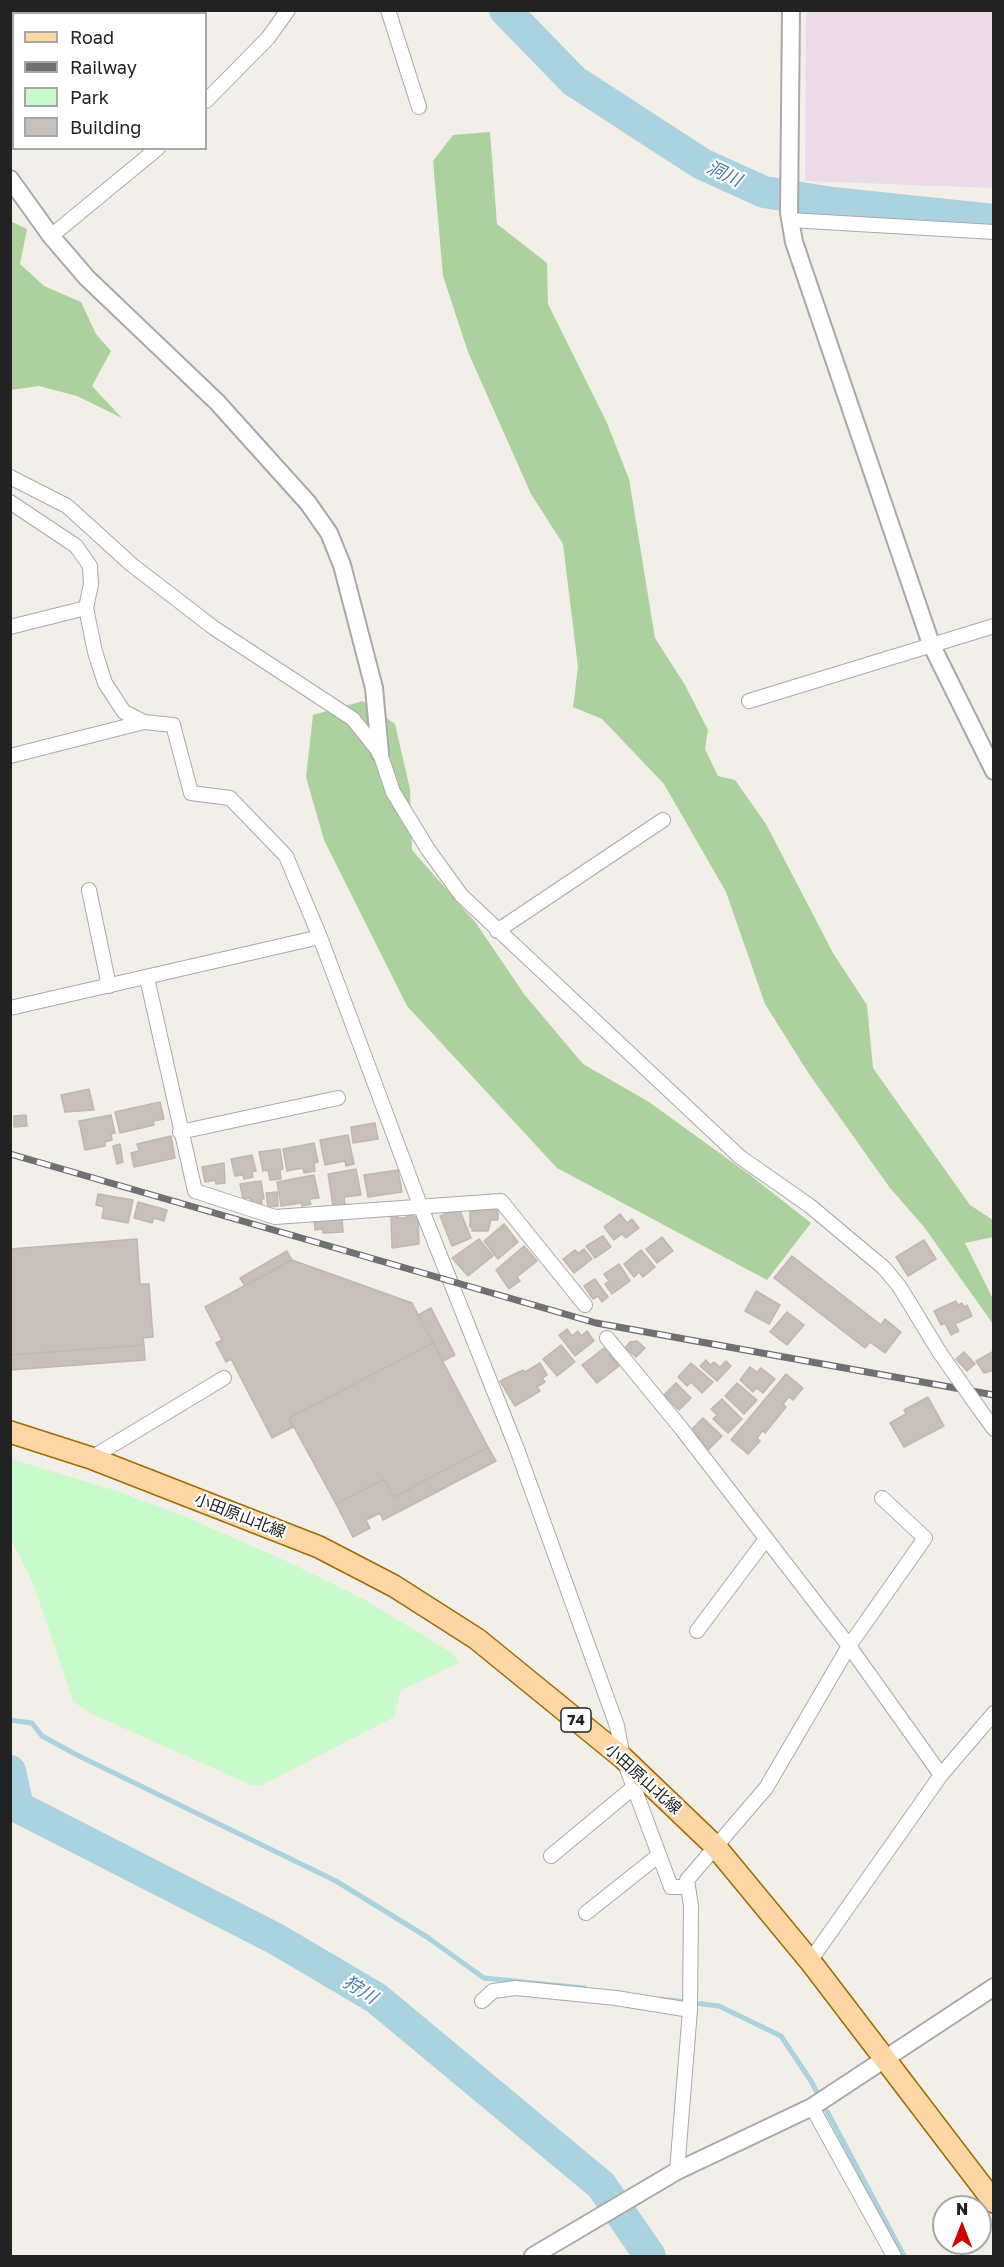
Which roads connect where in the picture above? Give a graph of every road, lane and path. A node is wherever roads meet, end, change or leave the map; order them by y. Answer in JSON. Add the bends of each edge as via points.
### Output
{"nodes":[{"id":1,"x":288,"y":10,"type":"edge"},
{"id":2,"x":388,"y":10,"type":"edge"},
{"id":3,"x":792,"y":10,"type":"edge"},
{"id":4,"x":207,"y":100,"type":"edge"},
{"id":5,"x":419,"y":107,"type":"dead end"},
{"id":6,"x":156,"y":150,"type":"edge"},
{"id":7,"x":10,"y":179,"type":"edge"},
{"id":8,"x":790,"y":217,"type":"junction"},
{"id":9,"x":993,"y":232,"type":"edge"},
{"id":10,"x":51,"y":236,"type":"junction"},
{"id":11,"x":10,"y":477,"type":"edge"},
{"id":12,"x":10,"y":502,"type":"edge"},
{"id":13,"x":86,"y":608,"type":"junction"},
{"id":14,"x":993,"y":626,"type":"edge"},
{"id":15,"x":10,"y":627,"type":"edge"},
{"id":16,"x":931,"y":644,"type":"junction"},
{"id":17,"x":749,"y":701,"type":"dead end"},
{"id":18,"x":144,"y":723,"type":"junction"},
{"id":19,"x":380,"y":753,"type":"junction"},
{"id":20,"x":10,"y":756,"type":"edge"},
{"id":21,"x":993,"y":771,"type":"edge"},
{"id":22,"x":663,"y":820,"type":"dead end"},
{"id":23,"x":89,"y":890,"type":"dead end"},
{"id":24,"x":497,"y":931,"type":"junction"},
{"id":25,"x":320,"y":937,"type":"junction"},
{"id":26,"x":147,"y":978,"type":"junction"},
{"id":27,"x":109,"y":986,"type":"junction"},
{"id":28,"x":10,"y":1008,"type":"edge"},
{"id":29,"x":338,"y":1098,"type":"dead end"},
{"id":30,"x":180,"y":1132,"type":"junction"},
{"id":31,"x":420,"y":1205,"type":"junction"},
{"id":32,"x":585,"y":1305,"type":"dead end"},
{"id":33,"x":608,"y":1338,"type":"dead end"},
{"id":34,"x":224,"y":1378,"type":"dead end"},
{"id":35,"x":993,"y":1429,"type":"edge"},
{"id":36,"x":10,"y":1432,"type":"edge"},
{"id":37,"x":91,"y":1458,"type":"junction"},
{"id":38,"x":882,"y":1498,"type":"dead end"},
{"id":39,"x":766,"y":1539,"type":"junction"},
{"id":40,"x":697,"y":1630,"type":"dead end"},
{"id":41,"x":849,"y":1646,"type":"junction"},
{"id":42,"x":993,"y":1713,"type":"edge"},
{"id":43,"x":623,"y":1758,"type":"junction"},
{"id":44,"x":941,"y":1774,"type":"junction"},
{"id":45,"x":634,"y":1787,"type":"junction"},
{"id":46,"x":716,"y":1846,"type":"junction"},
{"id":47,"x":551,"y":1856,"type":"dead end"},
{"id":48,"x":659,"y":1856,"type":"junction"},
{"id":49,"x":688,"y":1887,"type":"junction"},
{"id":50,"x":586,"y":1913,"type":"dead end"},
{"id":51,"x":810,"y":1961,"type":"junction"},
{"id":52,"x":993,"y":1987,"type":"edge"},
{"id":53,"x":482,"y":2001,"type":"dead end"},
{"id":54,"x":690,"y":2010,"type":"junction"},
{"id":55,"x":883,"y":2061,"type":"junction"},
{"id":56,"x":812,"y":2107,"type":"junction"},
{"id":57,"x":677,"y":2171,"type":"junction"},
{"id":58,"x":993,"y":2202,"type":"edge"},
{"id":59,"x":534,"y":2256,"type":"edge"},
{"id":60,"x":894,"y":2256,"type":"edge"}],
"edges":[{"from":1,"to":4,"type":"street","via":[[268,38]]},
{"from":2,"to":5,"type":"street"},
{"from":3,"to":8,"type":"street"},
{"from":6,"to":10,"type":"street"},
{"from":7,"to":10,"type":"street"},
{"from":8,"to":9,"type":"street"},
{"from":8,"to":16,"type":"street","via":[[794,242]]},
{"from":10,"to":19,"type":"street","via":[[87,278],[217,402],[308,503],[329,533],[342,565],[374,688]]},
{"from":11,"to":19,"type":"street","via":[[67,506],[132,565],[214,628],[353,719]]},
{"from":12,"to":13,"type":"street","via":[[76,546],[90,566]]},
{"from":13,"to":15,"type":"street"},
{"from":13,"to":18,"type":"street","via":[[105,683],[124,712]]},
{"from":14,"to":16,"type":"street"},
{"from":16,"to":17,"type":"street"},
{"from":16,"to":21,"type":"street"},
{"from":18,"to":20,"type":"street"},
{"from":18,"to":25,"type":"street","via":[[172,725],[191,793],[230,798],[286,856]]},
{"from":19,"to":24,"type":"street","via":[[393,792],[428,848],[461,895]]},
{"from":22,"to":24,"type":"street"},
{"from":23,"to":27,"type":"street"},
{"from":24,"to":35,"type":"street","bridge":true,"via":[[740,1157],[810,1206],[884,1268]]},
{"from":25,"to":26,"type":"street"},
{"from":25,"to":31,"type":"street"},
{"from":26,"to":27,"type":"street"},
{"from":26,"to":30,"type":"street"},
{"from":27,"to":28,"type":"street"},
{"from":29,"to":30,"type":"street"},
{"from":30,"to":31,"type":"street","via":[[195,1191],[275,1217]]},
{"from":31,"to":32,"type":"street","via":[[501,1201]]},
{"from":31,"to":43,"type":"street","via":[[517,1449],[617,1726]]},
{"from":33,"to":39,"type":"street"},
{"from":34,"to":37,"type":"street"},
{"from":36,"to":37,"type":"main road","name":"小田原山北線","number":"74"},
{"from":37,"to":43,"type":"main road","name":"小田原山北線","number":"74","via":[[319,1547],[394,1586],[477,1639]]},
{"from":38,"to":41,"type":"street","via":[[925,1538]]},
{"from":39,"to":40,"type":"street"},
{"from":39,"to":41,"type":"street"},
{"from":41,"to":44,"type":"street"},
{"from":41,"to":46,"type":"street","via":[[766,1788]]},
{"from":42,"to":44,"type":"street"},
{"from":43,"to":45,"type":"street"},
{"from":43,"to":46,"type":"main road","name":"小田原山北線","number":"74"},
{"from":44,"to":51,"type":"street"},
{"from":45,"to":47,"type":"street"},
{"from":45,"to":48,"type":"street"},
{"from":46,"to":49,"type":"street","via":[[687,1880]]},
{"from":46,"to":51,"type":"main road","name":"小田原山北線","number":"74"},
{"from":48,"to":49,"type":"street","via":[[671,1887]]},
{"from":48,"to":50,"type":"street"},
{"from":49,"to":54,"type":"street"},
{"from":51,"to":55,"type":"main road","name":"小田原山北線","number":"74"},
{"from":52,"to":55,"type":"street"},
{"from":53,"to":54,"type":"street","via":[[493,1991],[516,1988]]},
{"from":54,"to":57,"type":"street"},
{"from":55,"to":56,"type":"street"},
{"from":55,"to":58,"type":"main road","name":"小田原山北線","number":"74"},
{"from":56,"to":57,"type":"street"},
{"from":56,"to":60,"type":"street"},
{"from":57,"to":59,"type":"street"}]}
